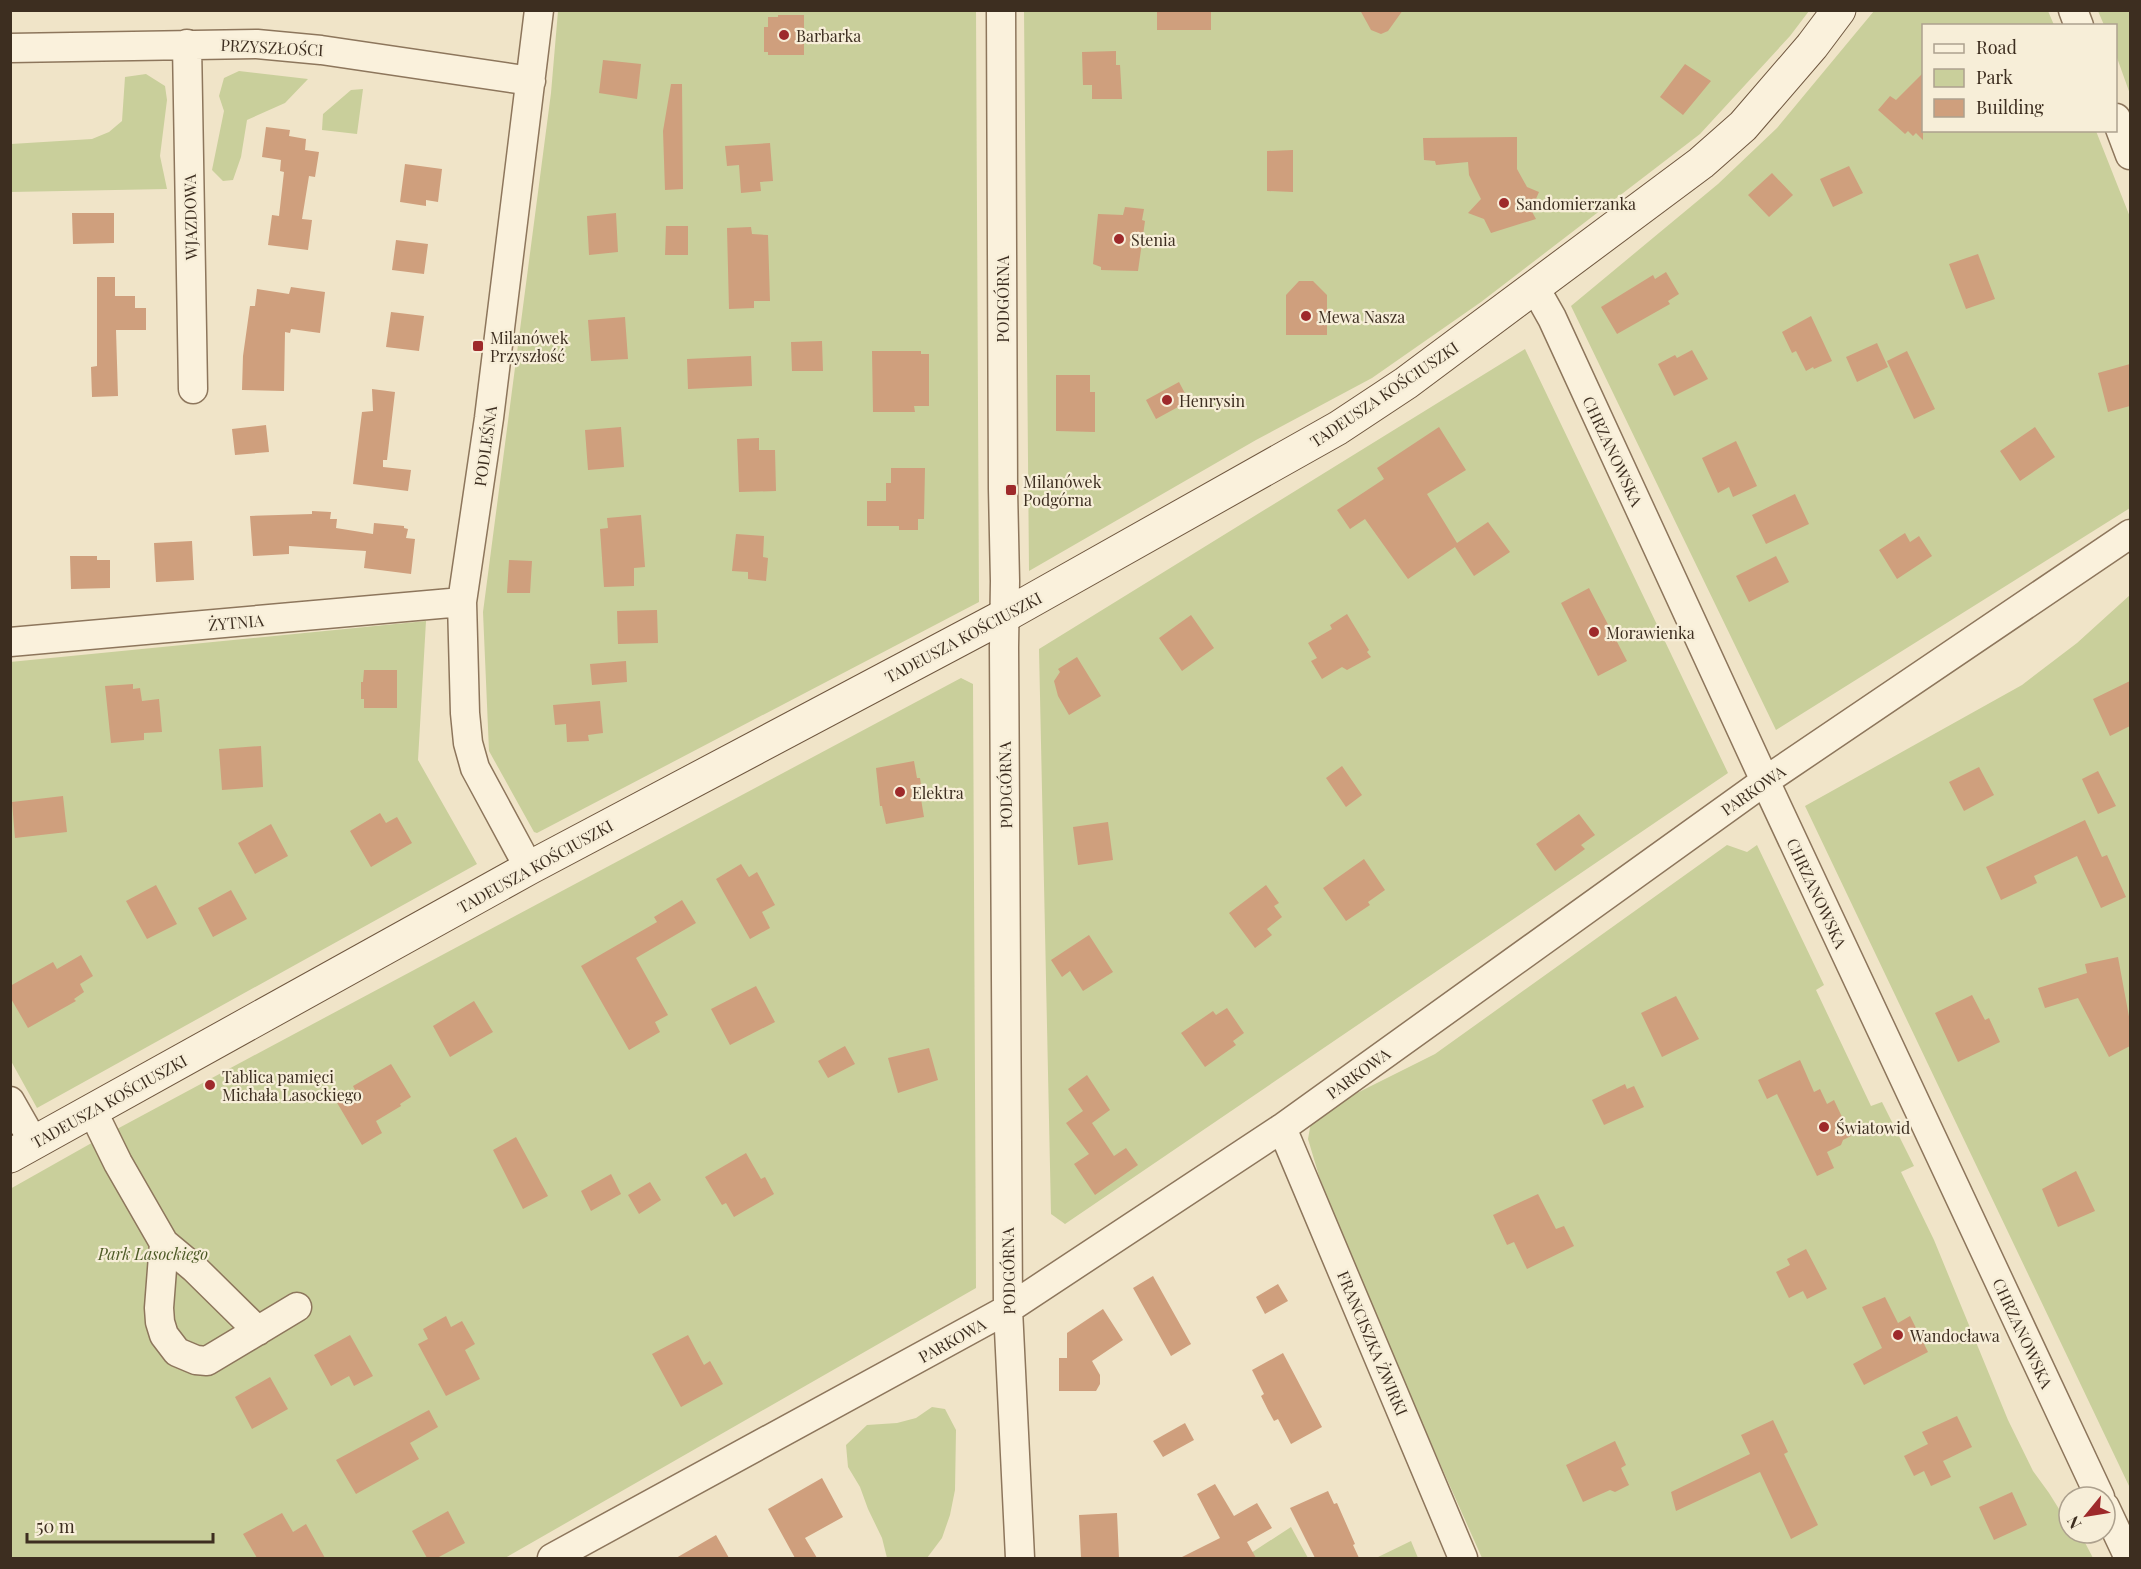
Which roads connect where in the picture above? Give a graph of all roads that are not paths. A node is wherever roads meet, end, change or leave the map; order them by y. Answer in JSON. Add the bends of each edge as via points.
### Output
{"nodes":[{"id":1,"x":539,"y":10,"type":"edge"},
{"id":2,"x":1000,"y":10,"type":"edge"},
{"id":3,"x":1839,"y":10,"type":"edge"},
{"id":4,"x":187,"y":44,"type":"junction"},
{"id":5,"x":10,"y":48,"type":"edge"},
{"id":6,"x":531,"y":81,"type":"junction"},
{"id":7,"x":2117,"y":123,"type":"edge"},
{"id":8,"x":2130,"y":155,"type":"edge"},
{"id":9,"x":1535,"y":288,"type":"junction"},
{"id":10,"x":193,"y":389,"type":"dead end"},
{"id":11,"x":2130,"y":534,"type":"edge"},
{"id":12,"x":462,"y":602,"type":"junction"},
{"id":13,"x":1004,"y":616,"type":"junction"},
{"id":14,"x":10,"y":642,"type":"edge"},
{"id":15,"x":1765,"y":781,"type":"junction"},
{"id":16,"x":529,"y":868,"type":"junction"},
{"id":17,"x":10,"y":1101,"type":"edge"},
{"id":18,"x":92,"y":1110,"type":"junction"},
{"id":19,"x":1282,"y":1128,"type":"junction"},
{"id":20,"x":22,"y":1149,"type":"edge"},
{"id":21,"x":164,"y":1243,"type":"junction"},
{"id":22,"x":297,"y":1307,"type":"dead end"},
{"id":23,"x":1008,"y":1309,"type":"junction"},
{"id":24,"x":258,"y":1331,"type":"junction"},
{"id":25,"x":2094,"y":1485,"type":"edge"},
{"id":26,"x":2117,"y":1532,"type":"edge"},
{"id":27,"x":552,"y":1558,"type":"edge"},
{"id":28,"x":1020,"y":1558,"type":"edge"},
{"id":29,"x":1463,"y":1558,"type":"edge"},
{"id":30,"x":2129,"y":1558,"type":"edge"}],
"edges":[{"from":1,"to":6,"type":"street","name":"PODLEŚNA"},
{"from":2,"to":13,"type":"street","name":"PODGÓRNA"},
{"from":3,"to":9,"type":"street","name":"TADEUSZA KOŚCIUSZKI","via":[[1743,126],[1701,163]]},
{"from":4,"to":5,"type":"street","name":"PRZYSZŁOŚCI"},
{"from":4,"to":6,"type":"street","name":"PRZYSZŁOŚCI","via":[[257,44],[321,50]]},
{"from":4,"to":10,"type":"street","name":"WJAZDOWA"},
{"from":6,"to":12,"type":"street","name":"PODLEŚNA"},
{"from":7,"to":8,"type":"street"},
{"from":9,"to":13,"type":"street","name":"TADEUSZA KOŚCIUSZKI","via":[[1338,428]]},
{"from":9,"to":15,"type":"street","name":"CHRZANOWSKA"},
{"from":11,"to":15,"type":"street","name":"PARKOWA"},
{"from":12,"to":14,"type":"street","name":"ŻYTNIA"},
{"from":12,"to":16,"type":"street","name":"PODLEŚNA","via":[[468,743],[476,768]]},
{"from":13,"to":16,"type":"street","name":"TADEUSZA KOŚCIUSZKI"},
{"from":13,"to":23,"type":"street","name":"PODGÓRNA"},
{"from":15,"to":19,"type":"street","name":"PARKOWA"},
{"from":15,"to":25,"type":"street","name":"CHRZANOWSKA"},
{"from":16,"to":18,"type":"street","name":"TADEUSZA KOŚCIUSZKI"},
{"from":17,"to":20,"type":"street"},
{"from":18,"to":20,"type":"street","name":"TADEUSZA KOŚCIUSZKI"},
{"from":18,"to":21,"type":"street"},
{"from":19,"to":23,"type":"street","name":"PARKOWA"},
{"from":19,"to":29,"type":"street","name":"FRANCISZKA ŻWIRKI"},
{"from":21,"to":24,"type":"street"},
{"from":21,"to":24,"type":"street","via":[[160,1323],[177,1352],[207,1361]]},
{"from":22,"to":24,"type":"street"},
{"from":23,"to":27,"type":"street","name":"PARKOWA"},
{"from":23,"to":28,"type":"street","name":"PODGÓRNA"},
{"from":26,"to":30,"type":"street"}]}
